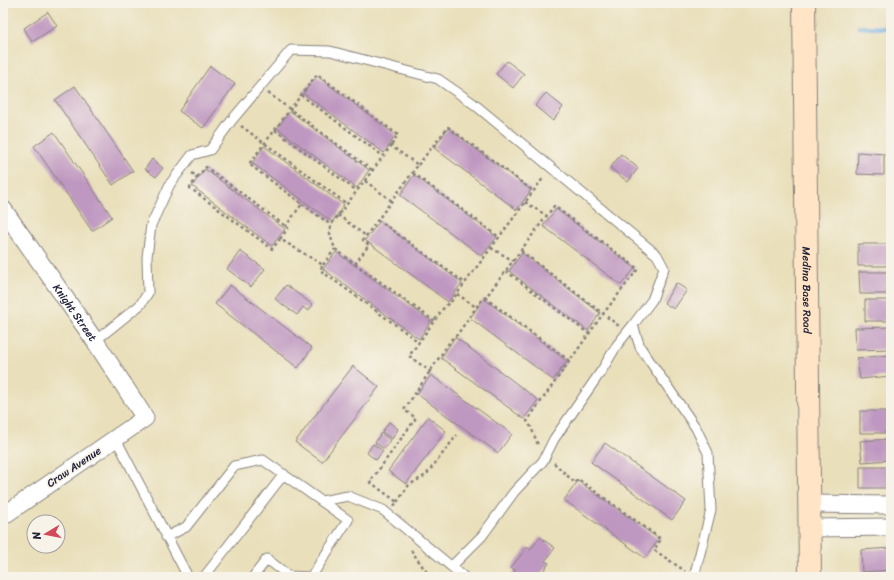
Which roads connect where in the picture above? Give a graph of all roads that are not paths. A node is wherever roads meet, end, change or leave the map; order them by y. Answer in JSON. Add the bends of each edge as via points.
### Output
{"nodes":[{"id":1,"x":804,"y":3,"type":"edge"},
{"id":2,"x":3,"y":209,"type":"edge"},
{"id":3,"x":630,"y":329,"type":"junction"},
{"id":4,"x":95,"y":341,"type":"junction"},
{"id":5,"x":146,"y":418,"type":"joint"},
{"id":6,"x":116,"y":439,"type":"junction"},
{"id":7,"x":284,"y":474,"type":"junction"},
{"id":8,"x":321,"y":501,"type":"junction"},
{"id":9,"x":809,"y":504,"type":"junction"},
{"id":10,"x":891,"y":505,"type":"edge"},
{"id":11,"x":3,"y":516,"type":"edge"},
{"id":12,"x":891,"y":527,"type":"edge"},
{"id":13,"x":810,"y":528,"type":"junction"},
{"id":14,"x":166,"y":537,"type":"junction"},
{"id":15,"x":452,"y":566,"type":"junction"},
{"id":16,"x":691,"y":575,"type":"edge"},
{"id":17,"x":188,"y":577,"type":"edge"},
{"id":18,"x":204,"y":577,"type":"edge"},
{"id":19,"x":253,"y":577,"type":"edge"},
{"id":20,"x":464,"y":577,"type":"edge"},
{"id":21,"x":810,"y":577,"type":"edge"}],
"edges":[{"from":1,"to":9,"type":"street","name":"Medina Base Road"},
{"from":2,"to":4,"type":"street","name":"Knight Street"},
{"from":3,"to":4,"type":"lane","via":[[652,300],[664,268],[657,255],[551,167],[474,104],[438,79],[330,51],[291,50],[210,150],[192,155],[170,184],[151,225],[148,293],[140,305]]},
{"from":3,"to":15,"type":"lane","via":[[554,438],[542,461],[514,492],[482,536]]},
{"from":3,"to":16,"type":"lane","via":[[696,428],[708,453],[711,510]]},
{"from":4,"to":5,"type":"street","name":"Knight Street"},
{"from":5,"to":6,"type":"street","name":"Craw Avenue"},
{"from":6,"to":11,"type":"street","name":"Craw Avenue"},
{"from":6,"to":14,"type":"lane"},
{"from":7,"to":8,"type":"lane"},
{"from":7,"to":14,"type":"lane","via":[[263,460],[234,466],[186,527]]},
{"from":7,"to":18,"type":"lane"},
{"from":8,"to":15,"type":"lane","via":[[348,496],[383,510]]},
{"from":8,"to":19,"type":"lane","via":[[348,520],[311,577],[289,576],[267,559]]},
{"from":9,"to":10,"type":"street"},
{"from":9,"to":13,"type":"street","name":"Medina Base Road"},
{"from":12,"to":13,"type":"street"},
{"from":13,"to":21,"type":"street","name":"Medina Base Road"},
{"from":14,"to":17,"type":"lane"},
{"from":15,"to":20,"type":"lane"}]}
